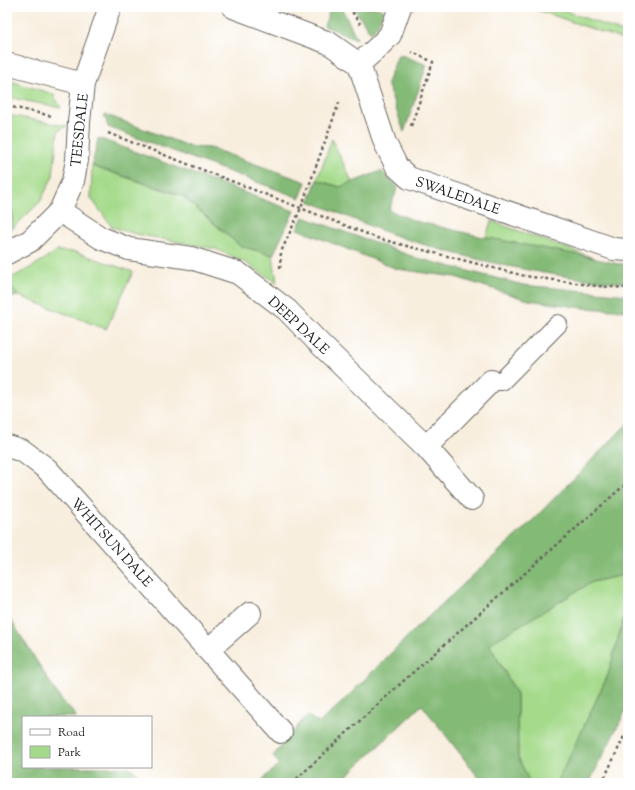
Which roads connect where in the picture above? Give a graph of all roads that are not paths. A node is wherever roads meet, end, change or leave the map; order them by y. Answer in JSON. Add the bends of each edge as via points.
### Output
{"nodes":[{"id":1,"x":110,"y":7,"type":"edge"},
{"id":2,"x":233,"y":7,"type":"edge"},
{"id":3,"x":400,"y":7,"type":"edge"},
{"id":4,"x":7,"y":64,"type":"edge"},
{"id":5,"x":359,"y":64,"type":"junction"},
{"id":6,"x":83,"y":84,"type":"junction"},
{"id":7,"x":60,"y":211,"type":"junction"},
{"id":8,"x":628,"y":250,"type":"edge"},
{"id":9,"x":7,"y":253,"type":"edge"},
{"id":10,"x":558,"y":324,"type":"dead end"},
{"id":11,"x":491,"y":381,"type":"joint"},
{"id":12,"x":7,"y":446,"type":"edge"},
{"id":13,"x":426,"y":448,"type":"junction"},
{"id":14,"x":472,"y":499,"type":"dead end"},
{"id":15,"x":250,"y":613,"type":"dead end"},
{"id":16,"x":208,"y":650,"type":"junction"},
{"id":17,"x":281,"y":732,"type":"dead end"}],
"edges":[{"from":1,"to":6,"type":"street","name":"TEESDALE"},
{"from":2,"to":5,"type":"street","via":[[329,43]]},
{"from":3,"to":5,"type":"street","via":[[390,35]]},
{"from":4,"to":6,"type":"street"},
{"from":5,"to":8,"type":"street","name":"SWALEDALE","via":[[385,143],[397,167],[409,178],[614,249]]},
{"from":6,"to":7,"type":"street","name":"TEESDALE","via":[[78,160],[73,181]]},
{"from":7,"to":9,"type":"street","name":"TEESDALE","via":[[30,241]]},
{"from":7,"to":13,"type":"street","name":"DEEP DALE","via":[[101,238],[129,249],[191,258],[238,273],[287,310]]},
{"from":10,"to":11,"type":"lane","via":[[502,381]]},
{"from":11,"to":13,"type":"street"},
{"from":12,"to":16,"type":"street","name":"WHITSUN DALE","via":[[23,451],[47,469]]},
{"from":13,"to":14,"type":"street","name":"DEEP DALE"},
{"from":15,"to":16,"type":"street"},
{"from":16,"to":17,"type":"street","name":"WHITSUN DALE"}]}
